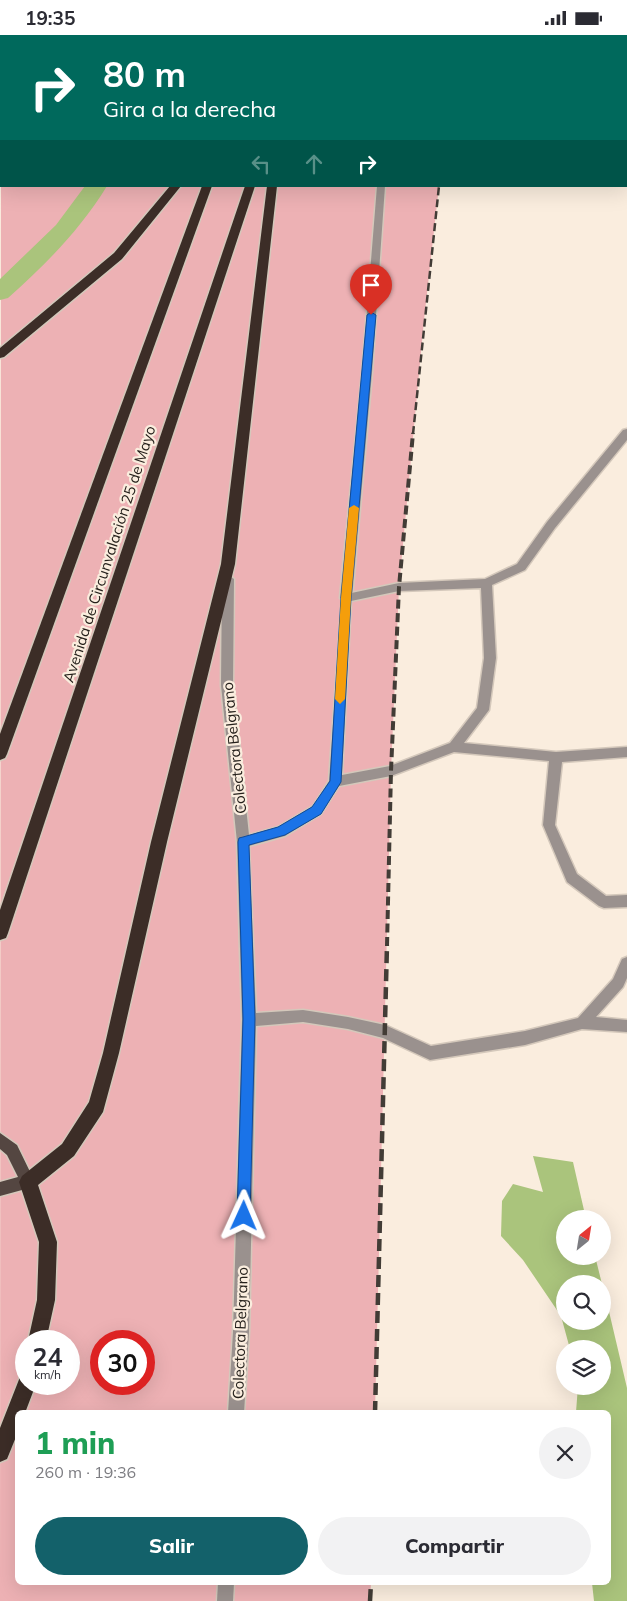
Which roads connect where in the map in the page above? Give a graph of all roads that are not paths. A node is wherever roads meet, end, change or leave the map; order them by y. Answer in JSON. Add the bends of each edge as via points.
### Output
{"nodes":[{"id":1,"x":175,"y":187,"type":"edge"},
{"id":2,"x":206,"y":187,"type":"edge"},
{"id":3,"x":250,"y":187,"type":"edge"},
{"id":4,"x":272,"y":187,"type":"edge"},
{"id":5,"x":381,"y":187,"type":"edge"},
{"id":6,"x":0,"y":354,"type":"edge"},
{"id":7,"x":627,"y":433,"type":"edge"},
{"id":8,"x":228,"y":564,"type":"junction"},
{"id":9,"x":486,"y":583,"type":"junction"},
{"id":10,"x":346,"y":598,"type":"junction"},
{"id":11,"x":454,"y":747,"type":"junction"},
{"id":12,"x":627,"y":752,"type":"edge"},
{"id":13,"x":0,"y":754,"type":"edge"},
{"id":14,"x":556,"y":757,"type":"junction"},
{"id":15,"x":336,"y":782,"type":"junction"},
{"id":16,"x":243,"y":842,"type":"junction"},
{"id":17,"x":627,"y":901,"type":"edge"},
{"id":18,"x":0,"y":933,"type":"edge"},
{"id":19,"x":627,"y":963,"type":"edge"},
{"id":20,"x":249,"y":1019,"type":"junction"},
{"id":21,"x":582,"y":1023,"type":"junction"},
{"id":22,"x":627,"y":1026,"type":"edge"},
{"id":23,"x":0,"y":1140,"type":"edge"},
{"id":24,"x":28,"y":1182,"type":"junction"},
{"id":25,"x":0,"y":1189,"type":"edge"},
{"id":26,"x":39,"y":1330,"type":"edge"},
{"id":27,"x":23,"y":1395,"type":"edge"},
{"id":28,"x":17,"y":1410,"type":"edge"},
{"id":29,"x":236,"y":1410,"type":"edge"},
{"id":30,"x":15,"y":1414,"type":"edge"},
{"id":31,"x":0,"y":1451,"type":"edge"},
{"id":32,"x":226,"y":1585,"type":"edge"},
{"id":33,"x":225,"y":1601,"type":"edge"}],
"edges":[{"from":1,"to":6,"type":"highway","via":[[118,256]]},
{"from":2,"to":13,"type":"highway","name":"Avenida de Circunvalación 25 de Mayo"},
{"from":3,"to":18,"type":"highway","name":"Avenida de Circunvalación 25 de Mayo"},
{"from":4,"to":8,"type":"highway"},
{"from":5,"to":10,"type":"street"},
{"from":7,"to":9,"type":"street","via":[[551,525],[521,567]]},
{"from":8,"to":16,"type":"street","name":"Colectora Belgrano","via":[[227,685]]},
{"from":8,"to":24,"type":"highway","via":[[98,1106],[68,1150]]},
{"from":9,"to":10,"type":"street","via":[[399,587]]},
{"from":9,"to":11,"type":"street","via":[[490,657],[483,711]]},
{"from":10,"to":15,"type":"street"},
{"from":11,"to":14,"type":"street"},
{"from":11,"to":15,"type":"street","via":[[391,771]]},
{"from":12,"to":14,"type":"street"},
{"from":14,"to":17,"type":"street","via":[[549,825],[572,878],[604,902]]},
{"from":15,"to":16,"type":"street","via":[[316,810],[281,832]]},
{"from":16,"to":20,"type":"street","name":"Colectora Belgrano"},
{"from":19,"to":21,"type":"street","via":[[618,983]]},
{"from":20,"to":21,"type":"street","via":[[303,1016],[348,1023],[385,1032],[430,1053],[525,1038]]},
{"from":20,"to":29,"type":"street","name":"Colectora Belgrano"},
{"from":21,"to":22,"type":"street"},
{"from":23,"to":24,"type":"main road","via":[[12,1150]]},
{"from":24,"to":25,"type":"main road"},
{"from":24,"to":26,"type":"highway","via":[[48,1242],[46,1300]]},
{"from":27,"to":28,"type":"highway"},
{"from":30,"to":31,"type":"highway"},
{"from":32,"to":33,"type":"street"}]}
